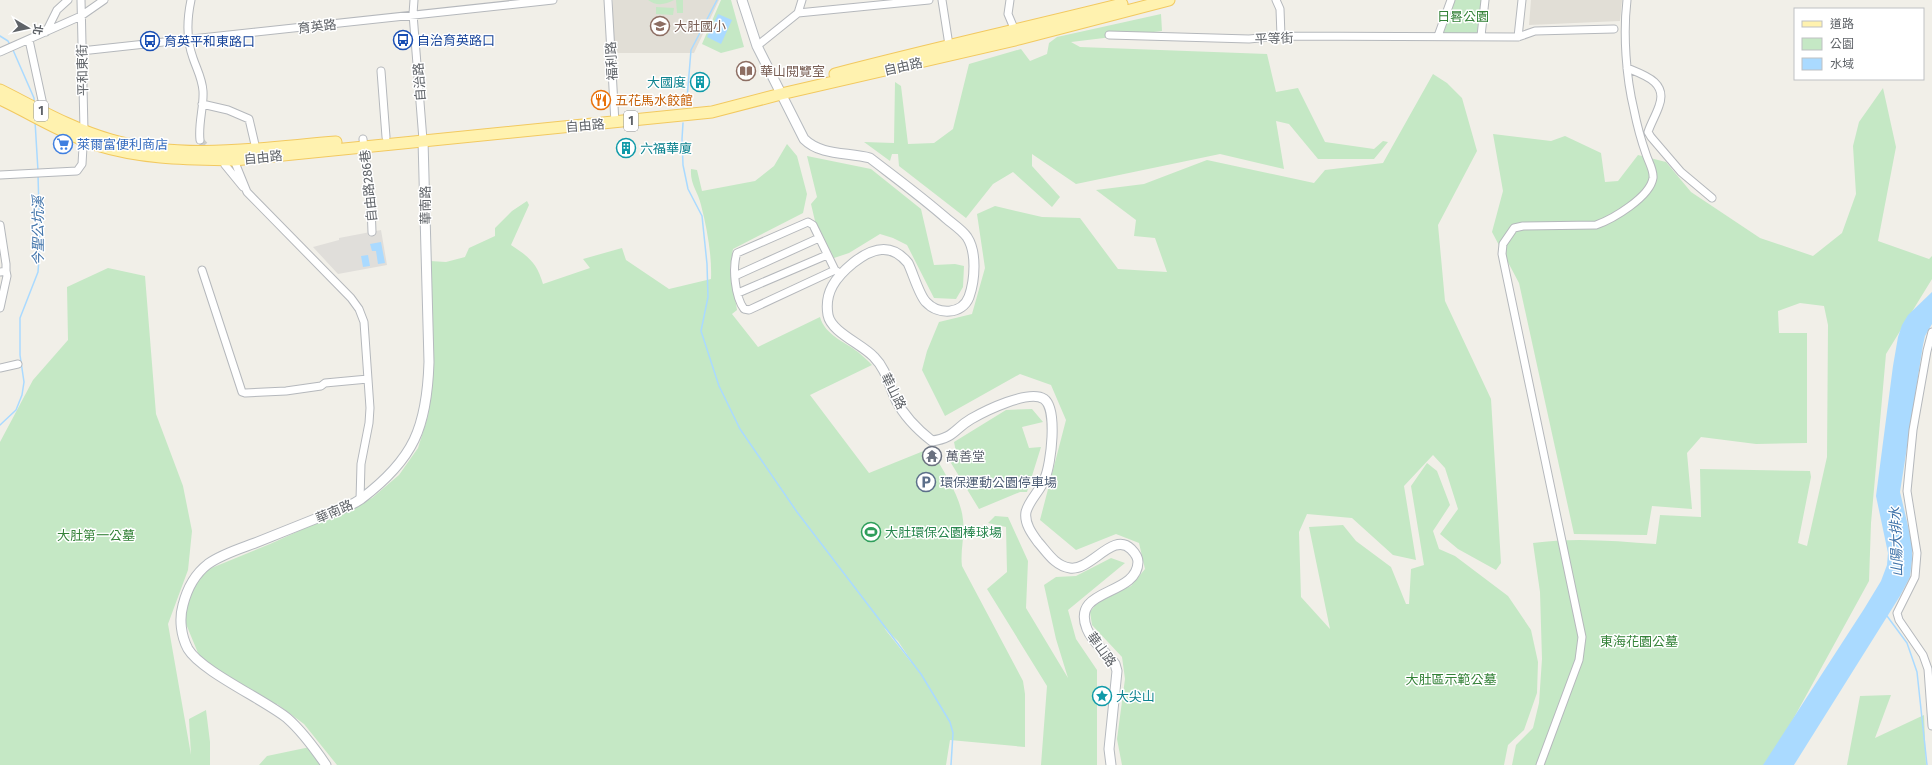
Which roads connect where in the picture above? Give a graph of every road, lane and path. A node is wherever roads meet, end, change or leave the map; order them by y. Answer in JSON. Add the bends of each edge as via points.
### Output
{"nodes":[{"id":1,"x":68,"y":0,"type":"edge"},
{"id":2,"x":81,"y":0,"type":"edge"},
{"id":3,"x":104,"y":0,"type":"edge"},
{"id":4,"x":191,"y":0,"type":"edge"},
{"id":5,"x":414,"y":0,"type":"edge"},
{"id":6,"x":553,"y":0,"type":"edge"},
{"id":7,"x":608,"y":0,"type":"edge"},
{"id":8,"x":742,"y":0,"type":"edge"},
{"id":9,"x":802,"y":0,"type":"edge"},
{"id":10,"x":929,"y":0,"type":"edge"},
{"id":11,"x":942,"y":0,"type":"edge"},
{"id":12,"x":1010,"y":0,"type":"edge"},
{"id":13,"x":1140,"y":0,"type":"edge"},
{"id":14,"x":1169,"y":0,"type":"edge"},
{"id":15,"x":1276,"y":0,"type":"edge"},
{"id":16,"x":1451,"y":0,"type":"edge"},
{"id":17,"x":1485,"y":0,"type":"edge"},
{"id":18,"x":1522,"y":0,"type":"edge"},
{"id":19,"x":1626,"y":0,"type":"edge"},
{"id":20,"x":798,"y":13,"type":"junction"},
{"id":21,"x":413,"y":14,"type":"junction"},
{"id":22,"x":81,"y":16,"type":"junction"},
{"id":23,"x":1614,"y":29,"type":"dead end"},
{"id":24,"x":46,"y":32,"type":"junction"},
{"id":25,"x":1017,"y":35,"type":"junction"},
{"id":26,"x":1109,"y":36,"type":"dead end"},
{"id":27,"x":1281,"y":36,"type":"junction"},
{"id":28,"x":1438,"y":36,"type":"junction"},
{"id":29,"x":1481,"y":36,"type":"junction"},
{"id":30,"x":1518,"y":36,"type":"junction"},
{"id":31,"x":189,"y":39,"type":"junction"},
{"id":32,"x":29,"y":40,"type":"junction"},
{"id":33,"x":949,"y":45,"type":"junction"},
{"id":34,"x":757,"y":46,"type":"junction"},
{"id":35,"x":81,"y":51,"type":"junction"},
{"id":36,"x":0,"y":52,"type":"edge"},
{"id":37,"x":1627,"y":68,"type":"junction"},
{"id":38,"x":380,"y":71,"type":"dead end"},
{"id":39,"x":0,"y":90,"type":"edge"},
{"id":40,"x":780,"y":91,"type":"junction"},
{"id":41,"x":0,"y":99,"type":"edge"},
{"id":42,"x":202,"y":104,"type":"junction"},
{"id":43,"x":44,"y":112,"type":"junction"},
{"id":44,"x":614,"y":120,"type":"junction"},
{"id":45,"x":48,"y":124,"type":"junction"},
{"id":46,"x":83,"y":135,"type":"junction"},
{"id":47,"x":386,"y":137,"type":"junction"},
{"id":48,"x":423,"y":137,"type":"junction"},
{"id":49,"x":200,"y":140,"type":"tunnel mouth"},
{"id":50,"x":363,"y":143,"type":"junction"},
{"id":51,"x":256,"y":149,"type":"junction"},
{"id":52,"x":230,"y":162,"type":"junction"},
{"id":53,"x":0,"y":175,"type":"edge"},
{"id":54,"x":247,"y":192,"type":"junction"},
{"id":55,"x":1712,"y":198,"type":"dead end"},
{"id":56,"x":0,"y":225,"type":"edge"},
{"id":57,"x":372,"y":232,"type":"dead end"},
{"id":58,"x":819,"y":238,"type":"junction"},
{"id":59,"x":827,"y":255,"type":"junction"},
{"id":60,"x":202,"y":270,"type":"dead end"},
{"id":61,"x":3,"y":271,"type":"edge"},
{"id":62,"x":838,"y":272,"type":"junction"},
{"id":63,"x":735,"y":276,"type":"junction"},
{"id":64,"x":738,"y":293,"type":"junction"},
{"id":65,"x":0,"y":308,"type":"edge"},
{"id":66,"x":1932,"y":332,"type":"edge"},
{"id":67,"x":18,"y":364,"type":"dead end"},
{"id":68,"x":0,"y":368,"type":"edge"},
{"id":69,"x":368,"y":379,"type":"junction"},
{"id":70,"x":360,"y":500,"type":"junction"},
{"id":71,"x":1932,"y":726,"type":"edge"},
{"id":72,"x":326,"y":765,"type":"edge"},
{"id":73,"x":1112,"y":765,"type":"edge"},
{"id":74,"x":1540,"y":765,"type":"edge"}],
"edges":[{"from":1,"to":24,"type":"street","via":[[57,10]]},
{"from":2,"to":22,"type":"street","name":"平和東街"},
{"from":3,"to":22,"type":"street"},
{"from":4,"to":31,"type":"street","via":[[188,15]]},
{"from":5,"to":21,"type":"street","name":"自治路"},
{"from":6,"to":21,"type":"street","name":"育英路"},
{"from":7,"to":44,"type":"street","name":"福利路"},
{"from":8,"to":34,"type":"street","name":"華山路"},
{"from":9,"to":20,"type":"street"},
{"from":10,"to":20,"type":"street"},
{"from":11,"to":33,"type":"street"},
{"from":12,"to":25,"type":"street","via":[[1008,14]]},
{"from":13,"to":25,"type":"main road","name":"自由路","number":"1"},
{"from":14,"to":25,"type":"main road","name":"自由路","number":"1"},
{"from":15,"to":27,"type":"street","via":[[1280,8]]},
{"from":16,"to":28,"type":"street"},
{"from":17,"to":29,"type":"street"},
{"from":18,"to":30,"type":"street"},
{"from":19,"to":37,"type":"street"},
{"from":20,"to":34,"type":"street"},
{"from":21,"to":31,"type":"street","name":"育英路"},
{"from":21,"to":48,"type":"street","name":"自治路"},
{"from":22,"to":24,"type":"street"},
{"from":22,"to":35,"type":"street","name":"平和東街"},
{"from":23,"to":30,"type":"street","name":"平等街","via":[[1535,31]]},
{"from":24,"to":32,"type":"street"},
{"from":25,"to":33,"type":"main road","name":"自由路","number":"1"},
{"from":25,"to":40,"type":"main road","name":"自由路","number":"1"},
{"from":26,"to":27,"type":"street","name":"平等街","via":[[1249,39]]},
{"from":27,"to":28,"type":"street","name":"平等街"},
{"from":28,"to":29,"type":"street","name":"平等街"},
{"from":29,"to":30,"type":"street","name":"平等街"},
{"from":31,"to":35,"type":"street","name":"育英路"},
{"from":31,"to":42,"type":"street","via":[[193,58],[202,79]]},
{"from":32,"to":36,"type":"street"},
{"from":32,"to":43,"type":"street"},
{"from":33,"to":40,"type":"main road","name":"自由路","number":"1"},
{"from":34,"to":40,"type":"street","name":"華山路"},
{"from":35,"to":46,"type":"street","name":"平和東街"},
{"from":37,"to":55,"type":"street","via":[[1658,84],[1660,104],[1648,132],[1651,137],[1681,172]]},
{"from":37,"to":74,"type":"street","via":[[1633,109],[1653,177],[1644,194],[1606,222],[1596,225],[1523,226],[1514,228],[1503,244],[1502,254],[1582,637],[1579,660]]},
{"from":38,"to":47,"type":"street"},
{"from":39,"to":43,"type":"main road","name":"自由路","number":"1"},
{"from":40,"to":44,"type":"main road","name":"自由路","number":"1"},
{"from":40,"to":62,"type":"street","name":"華山路","via":[[804,139],[810,145],[820,150],[870,158],[930,204],[966,236],[974,256],[969,296],[959,309],[951,311],[935,309],[925,301],[908,263],[894,252],[874,249]]},
{"from":41,"to":45,"type":"main road","name":"自由路","number":"1"},
{"from":42,"to":49,"type":"street"},
{"from":42,"to":51,"type":"street","via":[[228,110],[249,119]]},
{"from":43,"to":45,"type":"street"},
{"from":43,"to":46,"type":"main road","name":"自由路","number":"1"},
{"from":44,"to":48,"type":"main road","name":"自由路","number":"1","via":[[517,123]]},
{"from":45,"to":46,"type":"main road","name":"自由路","number":"1"},
{"from":46,"to":51,"type":"main road","name":"自由路","number":"1","via":[[163,150],[210,152]]},
{"from":46,"to":52,"type":"main road","name":"自由路","number":"1","via":[[125,151],[163,158]]},
{"from":46,"to":53,"type":"street","name":"平和東街","via":[[82,164],[77,171]]},
{"from":47,"to":48,"type":"main road","name":"自由路","number":"1"},
{"from":47,"to":50,"type":"main road","name":"自由路","number":"1"},
{"from":48,"to":50,"type":"main road","name":"自由路","number":"1"},
{"from":48,"to":70,"type":"street","name":"華南路","via":[[429,362],[425,412],[416,438],[400,462]]},
{"from":50,"to":51,"type":"main road","name":"自由路","number":"1"},
{"from":50,"to":52,"type":"main road","name":"自由路","number":"1"},
{"from":50,"to":57,"type":"street","name":"自由路286巷"},
{"from":52,"to":54,"type":"street"},
{"from":52,"to":54,"type":"street"},
{"from":54,"to":69,"type":"street","via":[[359,309],[364,322]]},
{"from":56,"to":61,"type":"street","via":[[6,264]]},
{"from":58,"to":59,"type":"street"},
{"from":58,"to":63,"type":"street"},
{"from":58,"to":63,"type":"street","via":[[813,225],[808,222],[738,253],[734,261]]},
{"from":59,"to":62,"type":"street"},
{"from":59,"to":64,"type":"street"},
{"from":60,"to":69,"type":"street","via":[[242,392],[286,391],[321,386],[325,383]]},
{"from":61,"to":65,"type":"street","via":[[7,276]]},
{"from":62,"to":64,"type":"street","via":[[749,310],[742,307]]},
{"from":62,"to":73,"type":"street","name":"華山路","via":[[827,300],[831,324],[880,362],[896,400],[908,418],[932,441],[943,440],[970,420],[1024,396],[1036,396],[1048,403],[1053,420],[1046,476],[1026,513],[1027,523],[1034,536],[1056,563],[1068,568],[1082,567],[1114,545],[1123,544],[1136,555],[1138,562],[1129,581],[1094,598],[1085,610],[1085,621],[1090,634],[1110,656],[1117,671],[1109,748]]},
{"from":63,"to":64,"type":"street"},
{"from":66,"to":71,"type":"street","via":[[1913,430],[1907,491],[1917,553],[1915,577],[1897,613],[1923,655],[1928,669]]},
{"from":67,"to":68,"type":"street"},
{"from":69,"to":70,"type":"street","via":[[369,423],[361,464]]},
{"from":70,"to":72,"type":"street","name":"華南路","via":[[230,552],[207,565],[191,582],[181,611],[181,628],[189,650],[208,667],[288,719]]}]}
